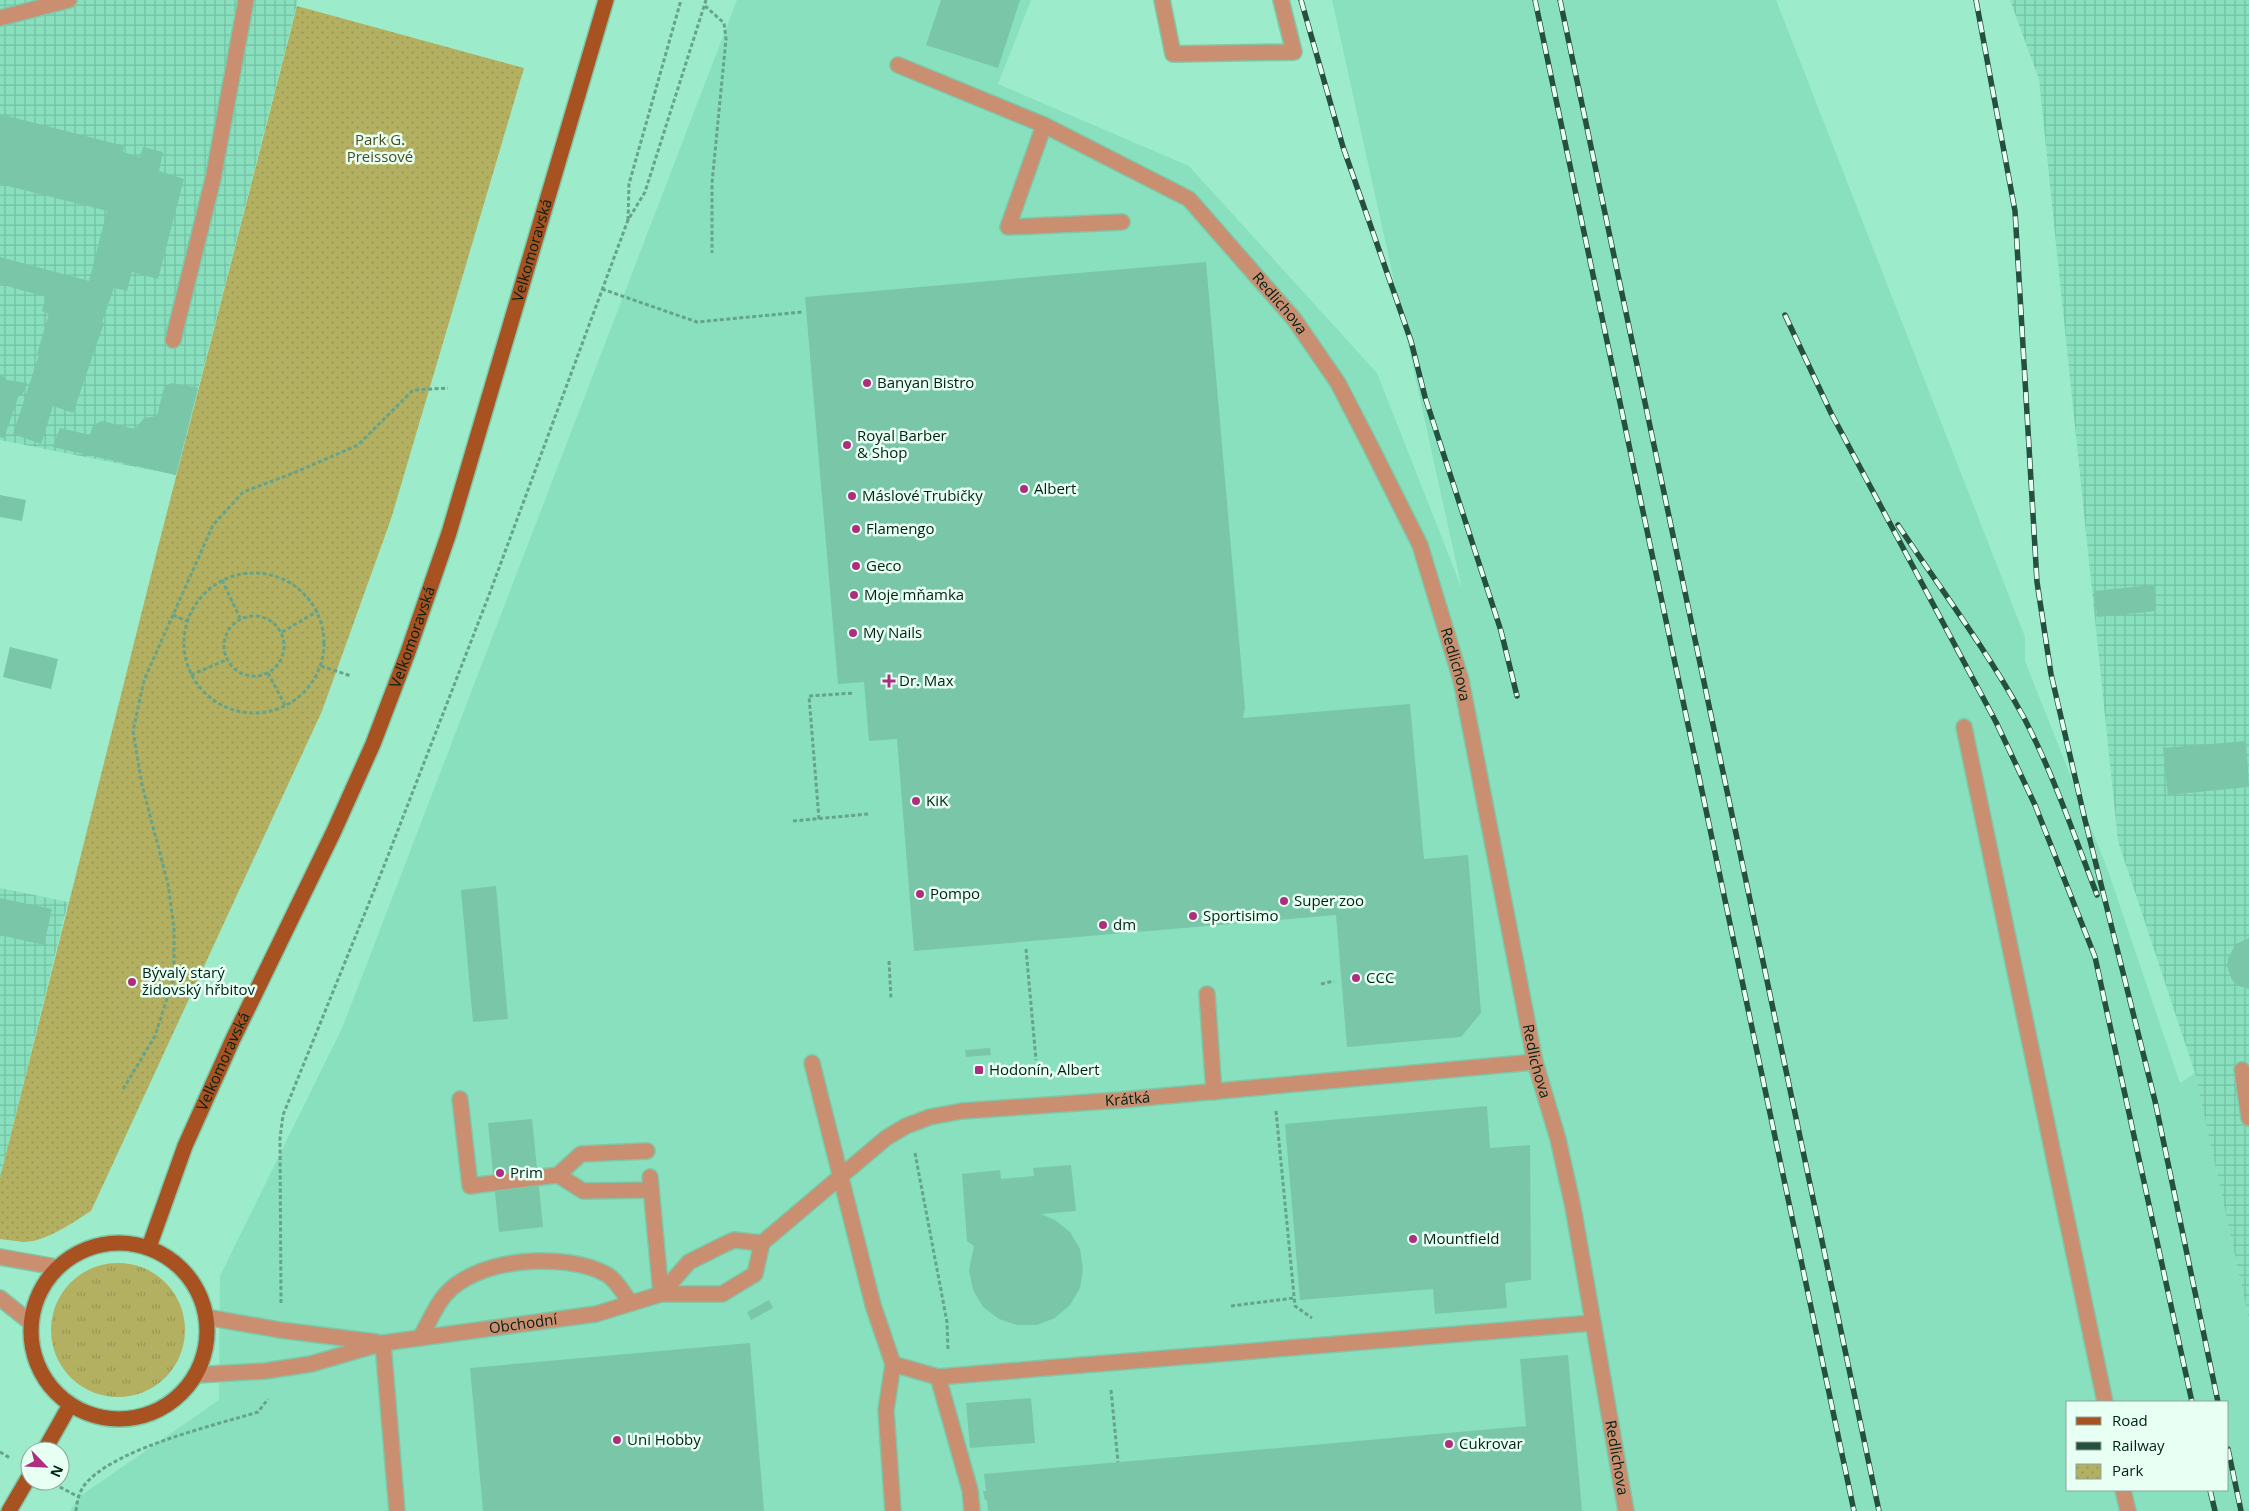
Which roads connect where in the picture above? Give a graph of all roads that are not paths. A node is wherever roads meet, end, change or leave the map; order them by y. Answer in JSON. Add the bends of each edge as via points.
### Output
{"nodes":[{"id":1,"x":69,"y":0,"type":"edge"},
{"id":2,"x":246,"y":0,"type":"edge"},
{"id":3,"x":606,"y":0,"type":"edge"},
{"id":4,"x":1162,"y":0,"type":"edge"},
{"id":5,"x":1281,"y":0,"type":"edge"},
{"id":6,"x":0,"y":18,"type":"edge"},
{"id":7,"x":898,"y":65,"type":"dead end"},
{"id":8,"x":1044,"y":126,"type":"junction"},
{"id":9,"x":1122,"y":222,"type":"dead end"},
{"id":10,"x":173,"y":340,"type":"dead end"},
{"id":11,"x":1964,"y":727,"type":"dead end"},
{"id":12,"x":1206,"y":994,"type":"dead end"},
{"id":13,"x":1535,"y":1062,"type":"junction"},
{"id":14,"x":812,"y":1063,"type":"dead end"},
{"id":15,"x":2242,"y":1070,"type":"dead end"},
{"id":16,"x":1214,"y":1092,"type":"junction"},
{"id":17,"x":460,"y":1098,"type":"dead end"},
{"id":18,"x":2249,"y":1118,"type":"edge"},
{"id":19,"x":647,"y":1151,"type":"dead end"},
{"id":20,"x":842,"y":1174,"type":"junction"},
{"id":21,"x":558,"y":1175,"type":"junction"},
{"id":22,"x":762,"y":1243,"type":"junction"},
{"id":23,"x":149,"y":1247,"type":"junction"},
{"id":24,"x":0,"y":1257,"type":"edge"},
{"id":25,"x":56,"y":1267,"type":"junction"},
{"id":26,"x":661,"y":1294,"type":"junction"},
{"id":27,"x":0,"y":1298,"type":"edge"},
{"id":28,"x":630,"y":1303,"type":"junction"},
{"id":29,"x":206,"y":1318,"type":"junction"},
{"id":30,"x":30,"y":1322,"type":"junction"},
{"id":31,"x":1592,"y":1323,"type":"junction"},
{"id":32,"x":420,"y":1338,"type":"junction"},
{"id":33,"x":383,"y":1343,"type":"junction"},
{"id":34,"x":893,"y":1364,"type":"junction"},
{"id":35,"x":196,"y":1376,"type":"junction"},
{"id":36,"x":938,"y":1377,"type":"junction"},
{"id":37,"x":2105,"y":1401,"type":"edge"},
{"id":38,"x":70,"y":1405,"type":"junction"},
{"id":39,"x":50,"y":1441,"type":"edge"},
{"id":40,"x":21,"y":1491,"type":"edge"},
{"id":41,"x":2124,"y":1491,"type":"edge"},
{"id":42,"x":9,"y":1511,"type":"edge"},
{"id":43,"x":396,"y":1511,"type":"edge"},
{"id":44,"x":894,"y":1511,"type":"edge"},
{"id":45,"x":972,"y":1511,"type":"edge"},
{"id":46,"x":1626,"y":1511,"type":"edge"},
{"id":47,"x":2128,"y":1511,"type":"edge"}],
"edges":[{"from":1,"to":6,"type":"street"},
{"from":2,"to":10,"type":"street","via":[[213,178]]},
{"from":3,"to":23,"type":"main road","name":"Velkomoravská","via":[[449,533],[408,652],[373,744],[334,831],[189,1138]]},
{"from":4,"to":5,"type":"street","via":[[1173,54],[1294,52]]},
{"from":7,"to":8,"type":"street","name":"Redlichova"},
{"from":8,"to":9,"type":"street","via":[[1008,227]]},
{"from":8,"to":13,"type":"street","name":"Redlichova","via":[[1189,198],[1294,319],[1338,383],[1420,545],[1461,680]]},
{"from":11,"to":37,"type":"street"},
{"from":12,"to":16,"type":"street"},
{"from":13,"to":16,"type":"street","name":"Krátká"},
{"from":13,"to":31,"type":"street","name":"Redlichova","via":[[1558,1139]]},
{"from":14,"to":20,"type":"street"},
{"from":15,"to":18,"type":"street"},
{"from":16,"to":20,"type":"street","name":"Krátká","via":[[997,1107],[930,1117],[886,1138]]},
{"from":17,"to":21,"type":"street","via":[[470,1186]]},
{"from":19,"to":21,"type":"street","via":[[582,1154]]},
{"from":20,"to":22,"type":"street","name":"Krátká"},
{"from":20,"to":34,"type":"street","via":[[873,1305]]},
{"from":21,"to":26,"type":"street","via":[[583,1191],[650,1184]]},
{"from":22,"to":26,"type":"street","via":[[734,1240],[689,1262]]},
{"from":22,"to":26,"type":"street","name":"Obchodní","via":[[755,1274],[722,1294]]},
{"from":23,"to":25,"type":"main road","via":[[122,1242],[95,1245],[70,1256]]},
{"from":23,"to":29,"type":"main road","via":[[170,1258],[188,1275],[200,1295]]},
{"from":24,"to":25,"type":"street"},
{"from":25,"to":30,"type":"main road","via":[[39,1294]]},
{"from":26,"to":28,"type":"street","name":"Obchodní"},
{"from":27,"to":30,"type":"street"},
{"from":28,"to":32,"type":"street","name":"Obchodní","via":[[596,1314]]},
{"from":28,"to":32,"type":"street","via":[[609,1275],[594,1268],[568,1262],[503,1264],[473,1273],[445,1294]]},
{"from":29,"to":33,"type":"street","name":"Obchodní"},
{"from":29,"to":35,"type":"main road","via":[[206,1355]]},
{"from":30,"to":38,"type":"main road","via":[[31,1346],[38,1369],[51,1389]]},
{"from":31,"to":36,"type":"street"},
{"from":31,"to":46,"type":"street","name":"Redlichova"},
{"from":32,"to":33,"type":"street","name":"Obchodní"},
{"from":33,"to":35,"type":"street","name":"Obchodní","via":[[312,1364]]},
{"from":33,"to":43,"type":"street"},
{"from":34,"to":36,"type":"street"},
{"from":34,"to":44,"type":"street","via":[[886,1410]]},
{"from":35,"to":38,"type":"main road","via":[[167,1405],[144,1416],[118,1420],[93,1416]]},
{"from":36,"to":45,"type":"street","via":[[970,1490]]},
{"from":38,"to":39,"type":"main road"},
{"from":40,"to":42,"type":"main road"},
{"from":41,"to":47,"type":"street"}]}
